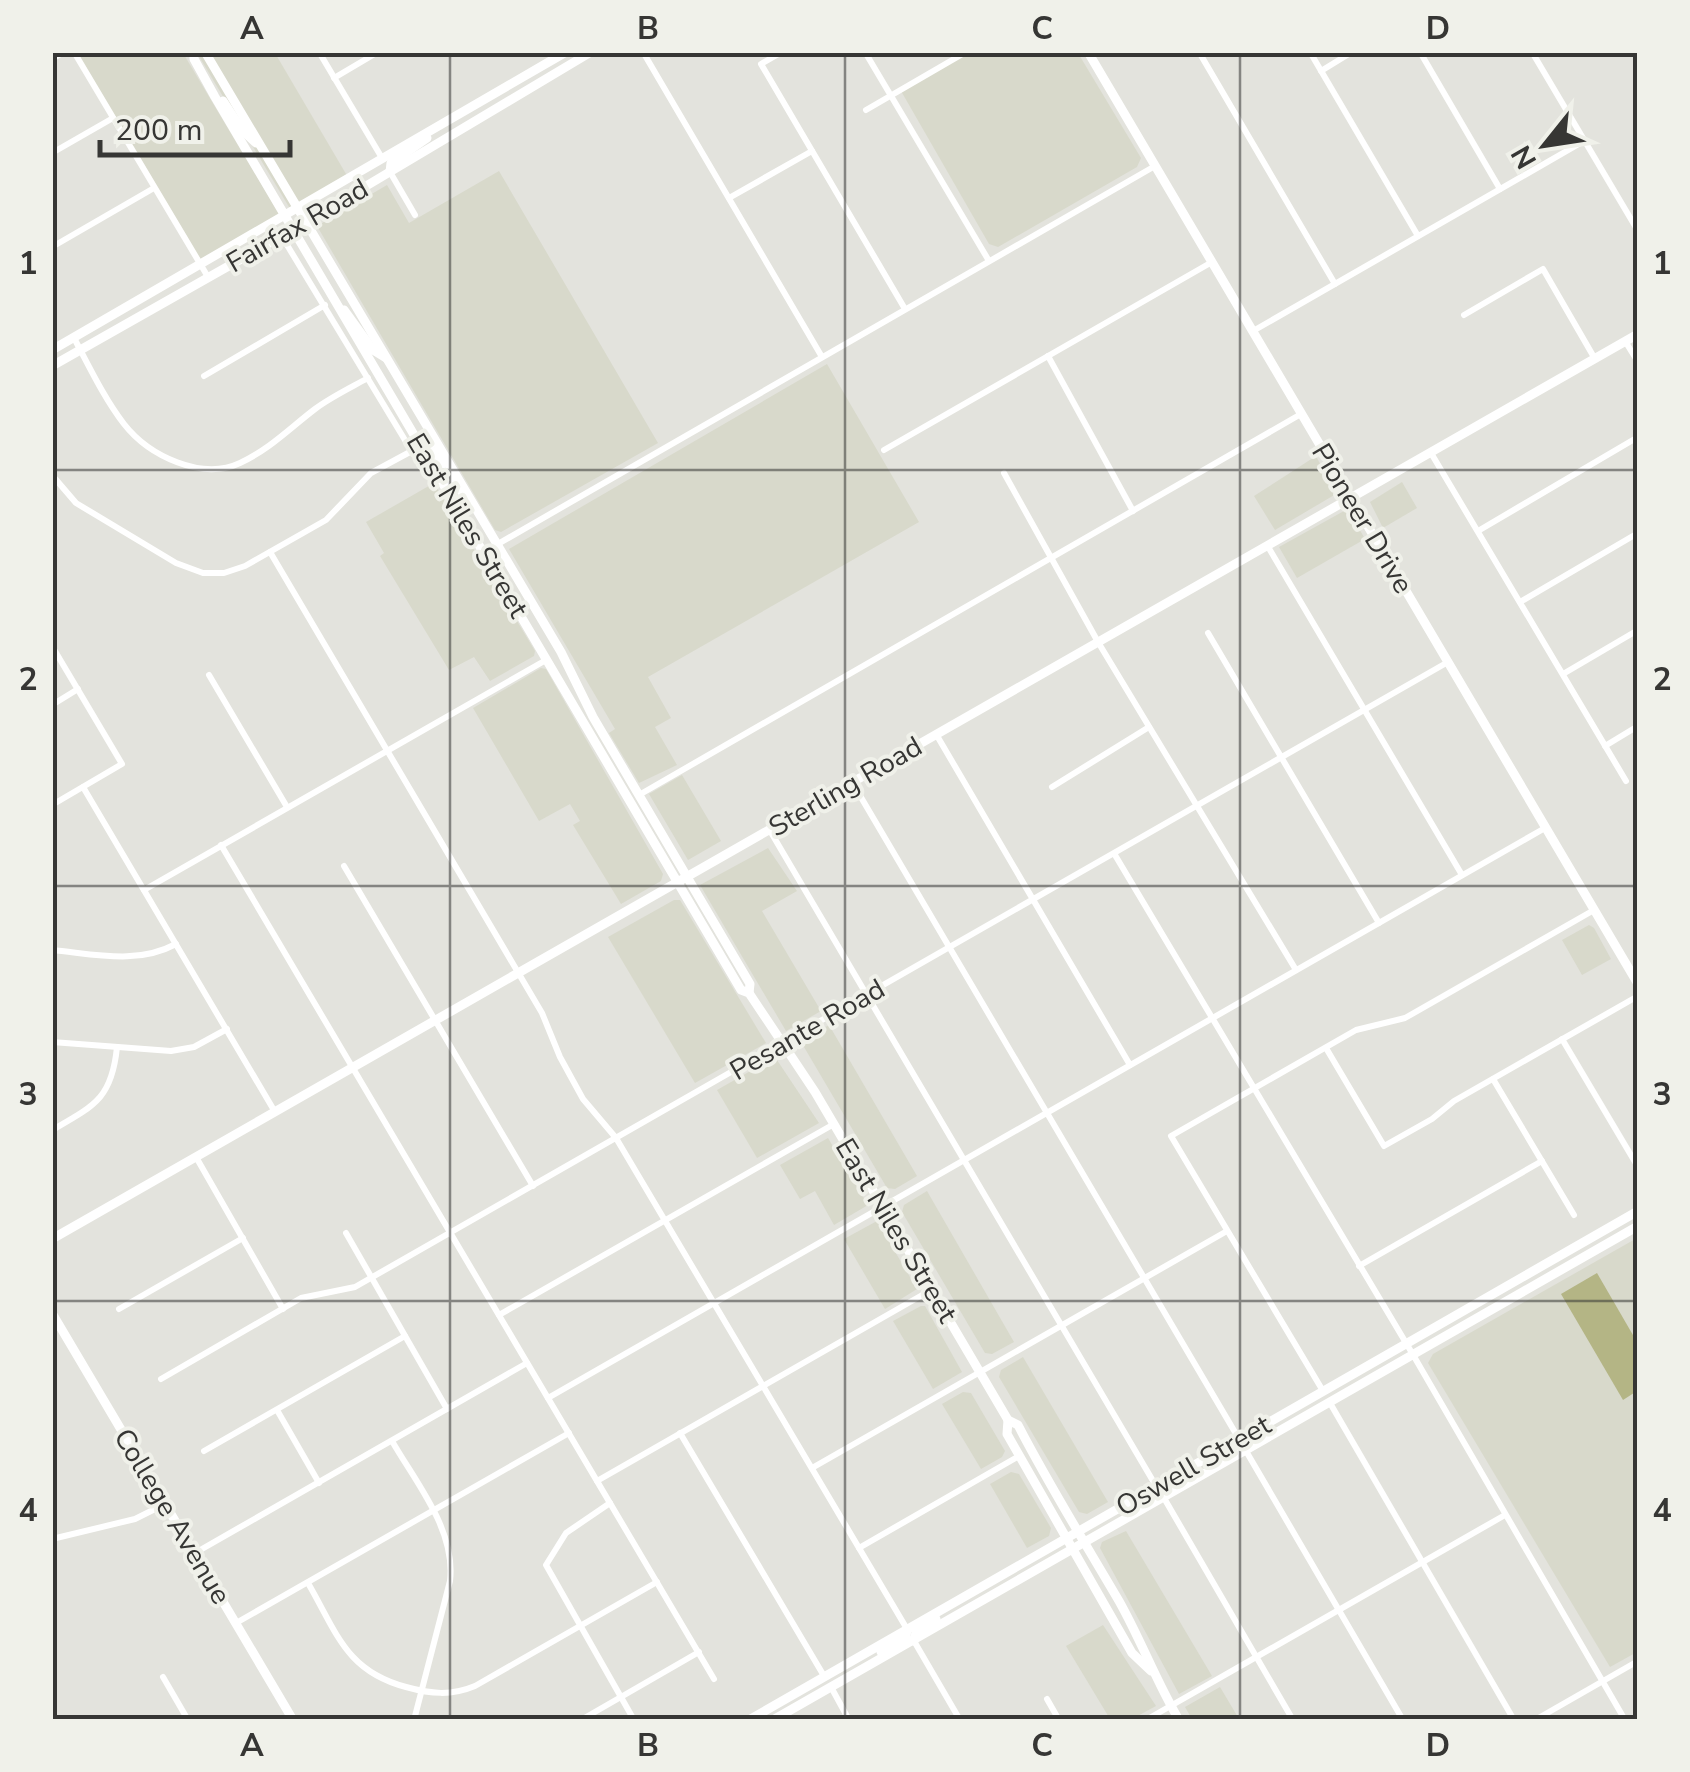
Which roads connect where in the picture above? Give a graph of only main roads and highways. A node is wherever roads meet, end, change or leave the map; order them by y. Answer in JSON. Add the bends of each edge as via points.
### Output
{"nodes":[{"id":1,"x":194,"y":52,"type":"edge"},
{"id":2,"x":205,"y":52,"type":"edge"},
{"id":3,"x":566,"y":52,"type":"edge"},
{"id":4,"x":591,"y":52,"type":"edge"},
{"id":5,"x":1088,"y":52,"type":"edge"},
{"id":6,"x":214,"y":97,"type":"junction"},
{"id":7,"x":439,"y":126,"type":"junction"},
{"id":8,"x":263,"y":147,"type":"junction"},
{"id":9,"x":390,"y":172,"type":"junction"},
{"id":10,"x":299,"y":208,"type":"junction"},
{"id":11,"x":285,"y":216,"type":"junction"},
{"id":12,"x":307,"y":221,"type":"junction"},
{"id":13,"x":294,"y":229,"type":"junction"},
{"id":14,"x":330,"y":303,"type":"junction"},
{"id":15,"x":1638,"y":334,"type":"edge"},
{"id":16,"x":52,"y":350,"type":"edge"},
{"id":17,"x":388,"y":358,"type":"junction"},
{"id":18,"x":52,"y":366,"type":"edge"},
{"id":19,"x":416,"y":448,"type":"junction"},
{"id":20,"x":1350,"y":497,"type":"junction"},
{"id":21,"x":472,"y":501,"type":"junction"},
{"id":22,"x":548,"y":660,"type":"junction"},
{"id":23,"x":590,"y":711,"type":"junction"},
{"id":24,"x":600,"y":749,"type":"junction"},
{"id":25,"x":639,"y":795,"type":"junction"},
{"id":26,"x":682,"y":880,"type":"junction"},
{"id":27,"x":1638,"y":984,"type":"edge"},
{"id":28,"x":1638,"y":1211,"type":"edge"},
{"id":29,"x":1638,"y":1226,"type":"edge"},
{"id":30,"x":52,"y":1239,"type":"edge"},
{"id":31,"x":52,"y":1313,"type":"edge"},
{"id":32,"x":1409,"y":1349,"type":"junction"},
{"id":33,"x":1008,"y":1420,"type":"junction"},
{"id":34,"x":1080,"y":1537,"type":"junction"},
{"id":35,"x":1069,"y":1543,"type":"junction"},
{"id":36,"x":970,"y":1594,"type":"junction"},
{"id":37,"x":907,"y":1629,"type":"junction"},
{"id":38,"x":914,"y":1641,"type":"junction"},
{"id":39,"x":1152,"y":1672,"type":"junction"},
{"id":40,"x":851,"y":1675,"type":"junction"},
{"id":41,"x":293,"y":1720,"type":"edge"},
{"id":42,"x":749,"y":1720,"type":"edge"},
{"id":43,"x":773,"y":1720,"type":"edge"},
{"id":44,"x":1179,"y":1720,"type":"edge"}],
"edges":[{"from":1,"to":6,"type":"main road","name":"East Niles Street"},
{"from":2,"to":8,"type":"main road","name":"East Niles Street"},
{"from":3,"to":7,"type":"main road","name":"Fairfax Road"},
{"from":4,"to":9,"type":"main road","name":"Fairfax Road"},
{"from":5,"to":20,"type":"main road","name":"Pioneer Drive"},
{"from":6,"to":8,"type":"main road"},
{"from":6,"to":11,"type":"main road","name":"East Niles Street"},
{"from":7,"to":9,"type":"main road","via":[[391,163]]},
{"from":7,"to":10,"type":"main road","name":"Fairfax Road"},
{"from":8,"to":10,"type":"main road","name":"East Niles Street"},
{"from":9,"to":12,"type":"main road","name":"Fairfax Road"},
{"from":10,"to":11,"type":"main road","name":"Fairfax Road"},
{"from":10,"to":12,"type":"main road","name":"East Niles Street"},
{"from":11,"to":13,"type":"main road","name":"East Niles Street"},
{"from":11,"to":16,"type":"main road","name":"Fairfax Road"},
{"from":12,"to":13,"type":"main road","name":"Fairfax Road"},
{"from":12,"to":17,"type":"main road","name":"East Niles Street"},
{"from":13,"to":14,"type":"main road","name":"East Niles Street"},
{"from":13,"to":18,"type":"main road","name":"Fairfax Road"},
{"from":14,"to":17,"type":"main road"},
{"from":14,"to":19,"type":"main road","name":"East Niles Street"},
{"from":15,"to":20,"type":"main road","name":"Sterling Road"},
{"from":17,"to":21,"type":"main road","name":"East Niles Street"},
{"from":19,"to":21,"type":"main road","via":[[430,448],[452,484]]},
{"from":19,"to":22,"type":"main road","name":"East Niles Street"},
{"from":20,"to":26,"type":"main road","name":"Sterling Road"},
{"from":20,"to":27,"type":"main road","name":"Pioneer Drive"},
{"from":21,"to":23,"type":"main road","name":"East Niles Street"},
{"from":22,"to":23,"type":"main road"},
{"from":22,"to":24,"type":"main road","name":"East Niles Street"},
{"from":23,"to":25,"type":"main road","name":"East Niles Street"},
{"from":24,"to":25,"type":"main road"},
{"from":24,"to":26,"type":"main road","name":"East Niles Street"},
{"from":25,"to":26,"type":"main road","name":"East Niles Street"},
{"from":26,"to":30,"type":"main road","name":"Sterling Road"},
{"from":26,"to":33,"type":"main road","name":"East Niles Street"},
{"from":28,"to":32,"type":"main road","name":"Oswell Street"},
{"from":29,"to":32,"type":"main road","name":"Oswell Street"},
{"from":31,"to":41,"type":"main road","name":"College Avenue"},
{"from":32,"to":34,"type":"main road","name":"Oswell Street","via":[[1156,1486]]},
{"from":32,"to":34,"type":"main road","name":"Oswell Street","via":[[1330,1403],[1164,1498]]},
{"from":33,"to":34,"type":"main road","name":"East Niles Street","via":[[1018,1425]]},
{"from":33,"to":35,"type":"main road","name":"East Niles Street","via":[[1007,1434]]},
{"from":34,"to":35,"type":"main road","name":"Oswell Street"},
{"from":34,"to":39,"type":"main road","name":"East Niles Street"},
{"from":35,"to":36,"type":"main road","name":"Oswell Street"},
{"from":35,"to":38,"type":"main road","name":"Oswell Street"},
{"from":35,"to":39,"type":"main road","name":"East Niles Street","via":[[1132,1653]]},
{"from":36,"to":37,"type":"main road","name":"Oswell Street"},
{"from":36,"to":38,"type":"main road","via":[[916,1632]]},
{"from":37,"to":40,"type":"main road","via":[[906,1637]]},
{"from":37,"to":42,"type":"main road","name":"Oswell Street"},
{"from":38,"to":40,"type":"main road","name":"Oswell Street"},
{"from":39,"to":44,"type":"main road","name":"East Niles Street"},
{"from":40,"to":43,"type":"main road","name":"Oswell Street"}]}
